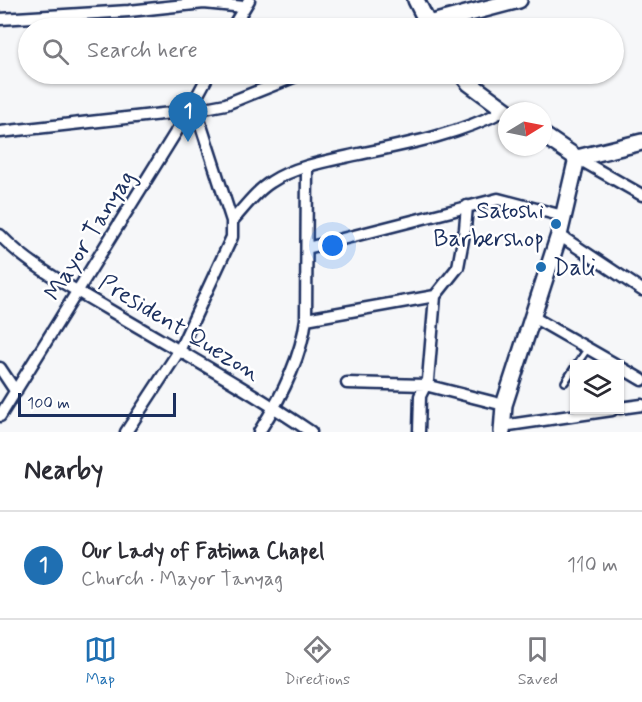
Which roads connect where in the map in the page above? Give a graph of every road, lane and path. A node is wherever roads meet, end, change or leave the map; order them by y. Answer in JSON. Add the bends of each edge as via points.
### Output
{"nodes":[{"id":1,"x":416,"y":0,"type":"edge"},
{"id":2,"x":519,"y":0,"type":"edge"},
{"id":3,"x":202,"y":2,"type":"edge"},
{"id":4,"x":246,"y":4,"type":"edge"},
{"id":5,"x":18,"y":18,"type":"edge"},
{"id":6,"x":18,"y":18,"type":"edge"},
{"id":7,"x":238,"y":18,"type":"edge"},
{"id":8,"x":420,"y":18,"type":"edge"},
{"id":9,"x":464,"y":18,"type":"edge"},
{"id":10,"x":0,"y":19,"type":"edge"},
{"id":11,"x":204,"y":84,"type":"edge"},
{"id":12,"x":277,"y":84,"type":"edge"},
{"id":13,"x":470,"y":84,"type":"edge"},
{"id":14,"x":498,"y":104,"type":"edge"},
{"id":15,"x":192,"y":110,"type":"junction"},
{"id":16,"x":498,"y":114,"type":"edge"},
{"id":17,"x":0,"y":132,"type":"edge"},
{"id":18,"x":552,"y":141,"type":"edge"},
{"id":19,"x":642,"y":142,"type":"edge"},
{"id":20,"x":577,"y":158,"type":"junction"},
{"id":21,"x":307,"y":167,"type":"junction"},
{"id":22,"x":642,"y":195,"type":"edge"},
{"id":23,"x":467,"y":206,"type":"junction"},
{"id":24,"x":563,"y":216,"type":"junction"},
{"id":25,"x":232,"y":221,"type":"junction"},
{"id":26,"x":0,"y":235,"type":"edge"},
{"id":27,"x":558,"y":235,"type":"junction"},
{"id":28,"x":307,"y":248,"type":"junction"},
{"id":29,"x":642,"y":290,"type":"edge"},
{"id":30,"x":79,"y":291,"type":"junction"},
{"id":31,"x":435,"y":296,"type":"junction"},
{"id":32,"x":532,"y":316,"type":"junction"},
{"id":33,"x":306,"y":319,"type":"junction"},
{"id":34,"x":588,"y":348,"type":"junction"},
{"id":35,"x":179,"y":351,"type":"junction"},
{"id":36,"x":580,"y":360,"type":"edge"},
{"id":37,"x":608,"y":360,"type":"edge"},
{"id":38,"x":0,"y":368,"type":"edge"},
{"id":39,"x":624,"y":369,"type":"edge"},
{"id":40,"x":570,"y":375,"type":"edge"},
{"id":41,"x":642,"y":380,"type":"edge"},
{"id":42,"x":565,"y":382,"type":"dead end"},
{"id":43,"x":347,"y":383,"type":"dead end"},
{"id":44,"x":425,"y":385,"type":"junction"},
{"id":45,"x":16,"y":392,"type":"junction"},
{"id":46,"x":504,"y":405,"type":"junction"},
{"id":47,"x":642,"y":405,"type":"edge"},
{"id":48,"x":275,"y":407,"type":"junction"},
{"id":49,"x":624,"y":407,"type":"edge"},
{"id":50,"x":589,"y":414,"type":"edge"},
{"id":51,"x":0,"y":416,"type":"edge"},
{"id":52,"x":502,"y":429,"type":"edge"},
{"id":53,"x":126,"y":432,"type":"edge"},
{"id":54,"x":259,"y":432,"type":"edge"},
{"id":55,"x":311,"y":432,"type":"edge"},
{"id":56,"x":419,"y":432,"type":"edge"}],
"edges":[{"from":1,"to":8,"type":"street"},
{"from":2,"to":9,"type":"street"},
{"from":3,"to":4,"type":"street"},
{"from":3,"to":5,"type":"street","via":[[129,12]]},
{"from":4,"to":7,"type":"street"},
{"from":6,"to":10,"type":"street"},
{"from":11,"to":15,"type":"street","name":"Mayor Tanyag"},
{"from":12,"to":15,"type":"street","via":[[238,100]]},
{"from":13,"to":14,"type":"street"},
{"from":15,"to":17,"type":"street"},
{"from":15,"to":25,"type":"street"},
{"from":15,"to":30,"type":"street","name":"Mayor Tanyag"},
{"from":16,"to":21,"type":"street","via":[[417,142]]},
{"from":18,"to":20,"type":"street"},
{"from":19,"to":20,"type":"street"},
{"from":20,"to":22,"type":"street"},
{"from":20,"to":24,"type":"street"},
{"from":21,"to":25,"type":"street","via":[[271,182]]},
{"from":21,"to":28,"type":"street"},
{"from":23,"to":24,"type":"street","via":[[498,199]]},
{"from":23,"to":28,"type":"street"},
{"from":23,"to":31,"type":"street","via":[[458,267]]},
{"from":24,"to":27,"type":"street"},
{"from":25,"to":35,"type":"street","via":[[229,246]]},
{"from":26,"to":30,"type":"street","name":"President Quezon","via":[[18,252]]},
{"from":27,"to":29,"type":"street"},
{"from":27,"to":32,"type":"street"},
{"from":28,"to":33,"type":"street"},
{"from":30,"to":35,"type":"street","name":"President Quezon"},
{"from":30,"to":45,"type":"street","name":"Mayor Tanyag"},
{"from":31,"to":33,"type":"street"},
{"from":31,"to":44,"type":"street"},
{"from":32,"to":34,"type":"street"},
{"from":32,"to":46,"type":"street"},
{"from":33,"to":48,"type":"street","via":[[299,352]]},
{"from":34,"to":36,"type":"lane"},
{"from":34,"to":37,"type":"street"},
{"from":35,"to":48,"type":"street","name":"President Quezon"},
{"from":35,"to":53,"type":"street"},
{"from":38,"to":45,"type":"street"},
{"from":39,"to":41,"type":"street"},
{"from":40,"to":42,"type":"lane"},
{"from":43,"to":44,"type":"street"},
{"from":44,"to":46,"type":"street"},
{"from":44,"to":56,"type":"street","via":[[420,396]]},
{"from":45,"to":51,"type":"street","name":"Mayor Tanyag"},
{"from":46,"to":52,"type":"street"},
{"from":47,"to":49,"type":"street"},
{"from":48,"to":54,"type":"street"},
{"from":48,"to":55,"type":"street","name":"President Quezon"},
{"from":50,"to":52,"type":"street"}]}
